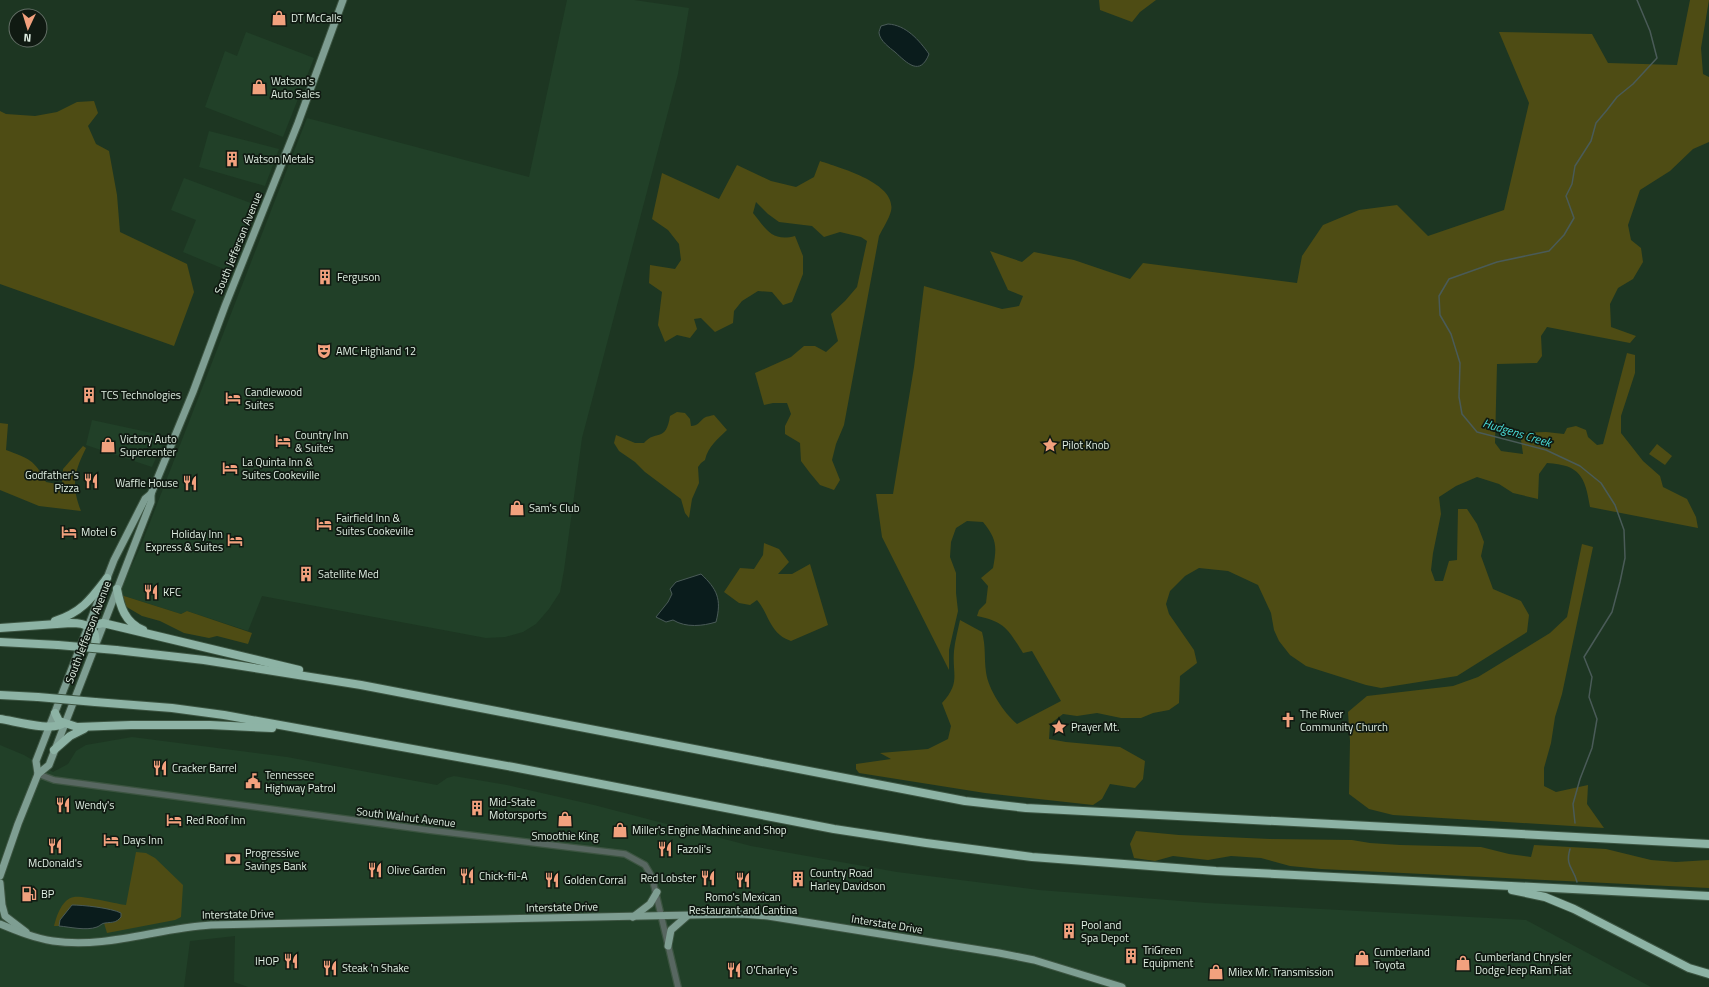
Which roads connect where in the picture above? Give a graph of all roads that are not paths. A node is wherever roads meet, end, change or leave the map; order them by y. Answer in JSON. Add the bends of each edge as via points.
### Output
{"nodes":[{"id":1,"x":343,"y":0,"type":"edge"},
{"id":2,"x":151,"y":494,"type":"junction"},
{"id":3,"x":107,"y":578,"type":"junction"},
{"id":4,"x":117,"y":589,"type":"junction"},
{"id":5,"x":103,"y":623,"type":"junction"},
{"id":6,"x":32,"y":626,"type":"junction"},
{"id":7,"x":89,"y":626,"type":"junction"},
{"id":8,"x":0,"y":628,"type":"edge"},
{"id":9,"x":161,"y":636,"type":"junction"},
{"id":10,"x":0,"y":642,"type":"edge"},
{"id":11,"x":95,"y":644,"type":"junction"},
{"id":12,"x":360,"y":685,"type":"junction"},
{"id":13,"x":0,"y":695,"type":"edge"},
{"id":14,"x":55,"y":713,"type":"junction"},
{"id":15,"x":0,"y":718,"type":"edge"},
{"id":16,"x":64,"y":724,"type":"junction"},
{"id":17,"x":90,"y":726,"type":"junction"},
{"id":18,"x":50,"y":727,"type":"junction"},
{"id":19,"x":318,"y":731,"type":"junction"},
{"id":20,"x":54,"y":750,"type":"junction"},
{"id":21,"x":38,"y":774,"type":"junction"},
{"id":22,"x":1709,"y":844,"type":"edge"},
{"id":23,"x":0,"y":876,"type":"edge"},
{"id":24,"x":0,"y":883,"type":"edge"},
{"id":25,"x":1488,"y":885,"type":"junction"},
{"id":26,"x":657,"y":892,"type":"junction"},
{"id":27,"x":1709,"y":896,"type":"edge"},
{"id":28,"x":687,"y":916,"type":"junction"},
{"id":29,"x":633,"y":917,"type":"junction"},
{"id":30,"x":661,"y":917,"type":"junction"},
{"id":31,"x":0,"y":924,"type":"edge"},
{"id":32,"x":30,"y":935,"type":"junction"},
{"id":33,"x":668,"y":946,"type":"junction"},
{"id":34,"x":1709,"y":974,"type":"edge"},
{"id":35,"x":678,"y":987,"type":"edge"},
{"id":36,"x":1122,"y":987,"type":"edge"}],
"edges":[{"from":1,"to":2,"type":"main road","name":"South Jefferson Avenue","via":[[298,123]]},
{"from":2,"to":3,"type":"main road","name":"South Jefferson Avenue","via":[[145,499],[119,548]]},
{"from":2,"to":4,"type":"main road","name":"South Jefferson Avenue","via":[[151,502]]},
{"from":3,"to":6,"type":"highway","via":[[90,601],[68,617]]},
{"from":3,"to":7,"type":"main road","name":"South Jefferson Avenue"},
{"from":4,"to":5,"type":"main road","name":"South Jefferson Avenue"},
{"from":4,"to":9,"type":"highway","via":[[127,618],[138,628]]},
{"from":5,"to":7,"type":"highway"},
{"from":5,"to":9,"type":"highway"},
{"from":5,"to":11,"type":"main road","name":"South Jefferson Avenue"},
{"from":6,"to":7,"type":"highway","via":[[71,623]]},
{"from":6,"to":8,"type":"highway"},
{"from":7,"to":11,"type":"highway","via":[[94,630]]},
{"from":7,"to":14,"type":"main road","name":"South Jefferson Avenue"},
{"from":9,"to":12,"type":"highway"},
{"from":10,"to":12,"type":"highway","bridge":true,"via":[[116,650]]},
{"from":11,"to":16,"type":"main road","name":"South Jefferson Avenue"},
{"from":12,"to":22,"type":"highway","via":[[965,801],[1026,808]]},
{"from":13,"to":19,"type":"highway","bridge":true,"via":[[172,708]]},
{"from":14,"to":16,"type":"highway"},
{"from":14,"to":18,"type":"main road","name":"South Jefferson Avenue"},
{"from":15,"to":18,"type":"highway"},
{"from":16,"to":17,"type":"highway","via":[[74,727]]},
{"from":16,"to":18,"type":"highway"},
{"from":16,"to":20,"type":"main road","name":"South Jefferson Avenue"},
{"from":17,"to":19,"type":"highway","via":[[210,725]]},
{"from":17,"to":20,"type":"highway","via":[[70,736]]},
{"from":18,"to":21,"type":"main road","name":"South Jefferson Avenue","via":[[36,761]]},
{"from":19,"to":25,"type":"highway","via":[[834,829],[1032,857],[1216,872]]},
{"from":20,"to":21,"type":"main road","name":"South Jefferson Avenue","via":[[49,765]]},
{"from":21,"to":23,"type":"main road","name":"South Jefferson Avenue"},
{"from":21,"to":26,"type":"street","name":"South Walnut Avenue","via":[[54,780],[624,854],[645,865]]},
{"from":24,"to":32,"type":"main road","via":[[5,916]]},
{"from":25,"to":27,"type":"highway"},
{"from":25,"to":34,"type":"highway","via":[[1545,897],[1574,909],[1689,968]]},
{"from":26,"to":29,"type":"main road","via":[[650,904]]},
{"from":26,"to":30,"type":"street","name":"South Walnut Avenue"},
{"from":28,"to":30,"type":"main road","name":"Interstate Drive"},
{"from":28,"to":33,"type":"main road","via":[[671,930]]},
{"from":28,"to":36,"type":"main road","name":"Interstate Drive","via":[[768,916],[999,952]]},
{"from":29,"to":30,"type":"main road","name":"Interstate Drive"},
{"from":29,"to":32,"type":"main road","name":"Interstate Drive","via":[[212,925],[88,943],[54,941]]},
{"from":30,"to":33,"type":"street","name":"South Walnut Avenue"},
{"from":31,"to":32,"type":"main road","name":"Interstate Drive"},
{"from":33,"to":35,"type":"street","name":"South Walnut Avenue"}]}
